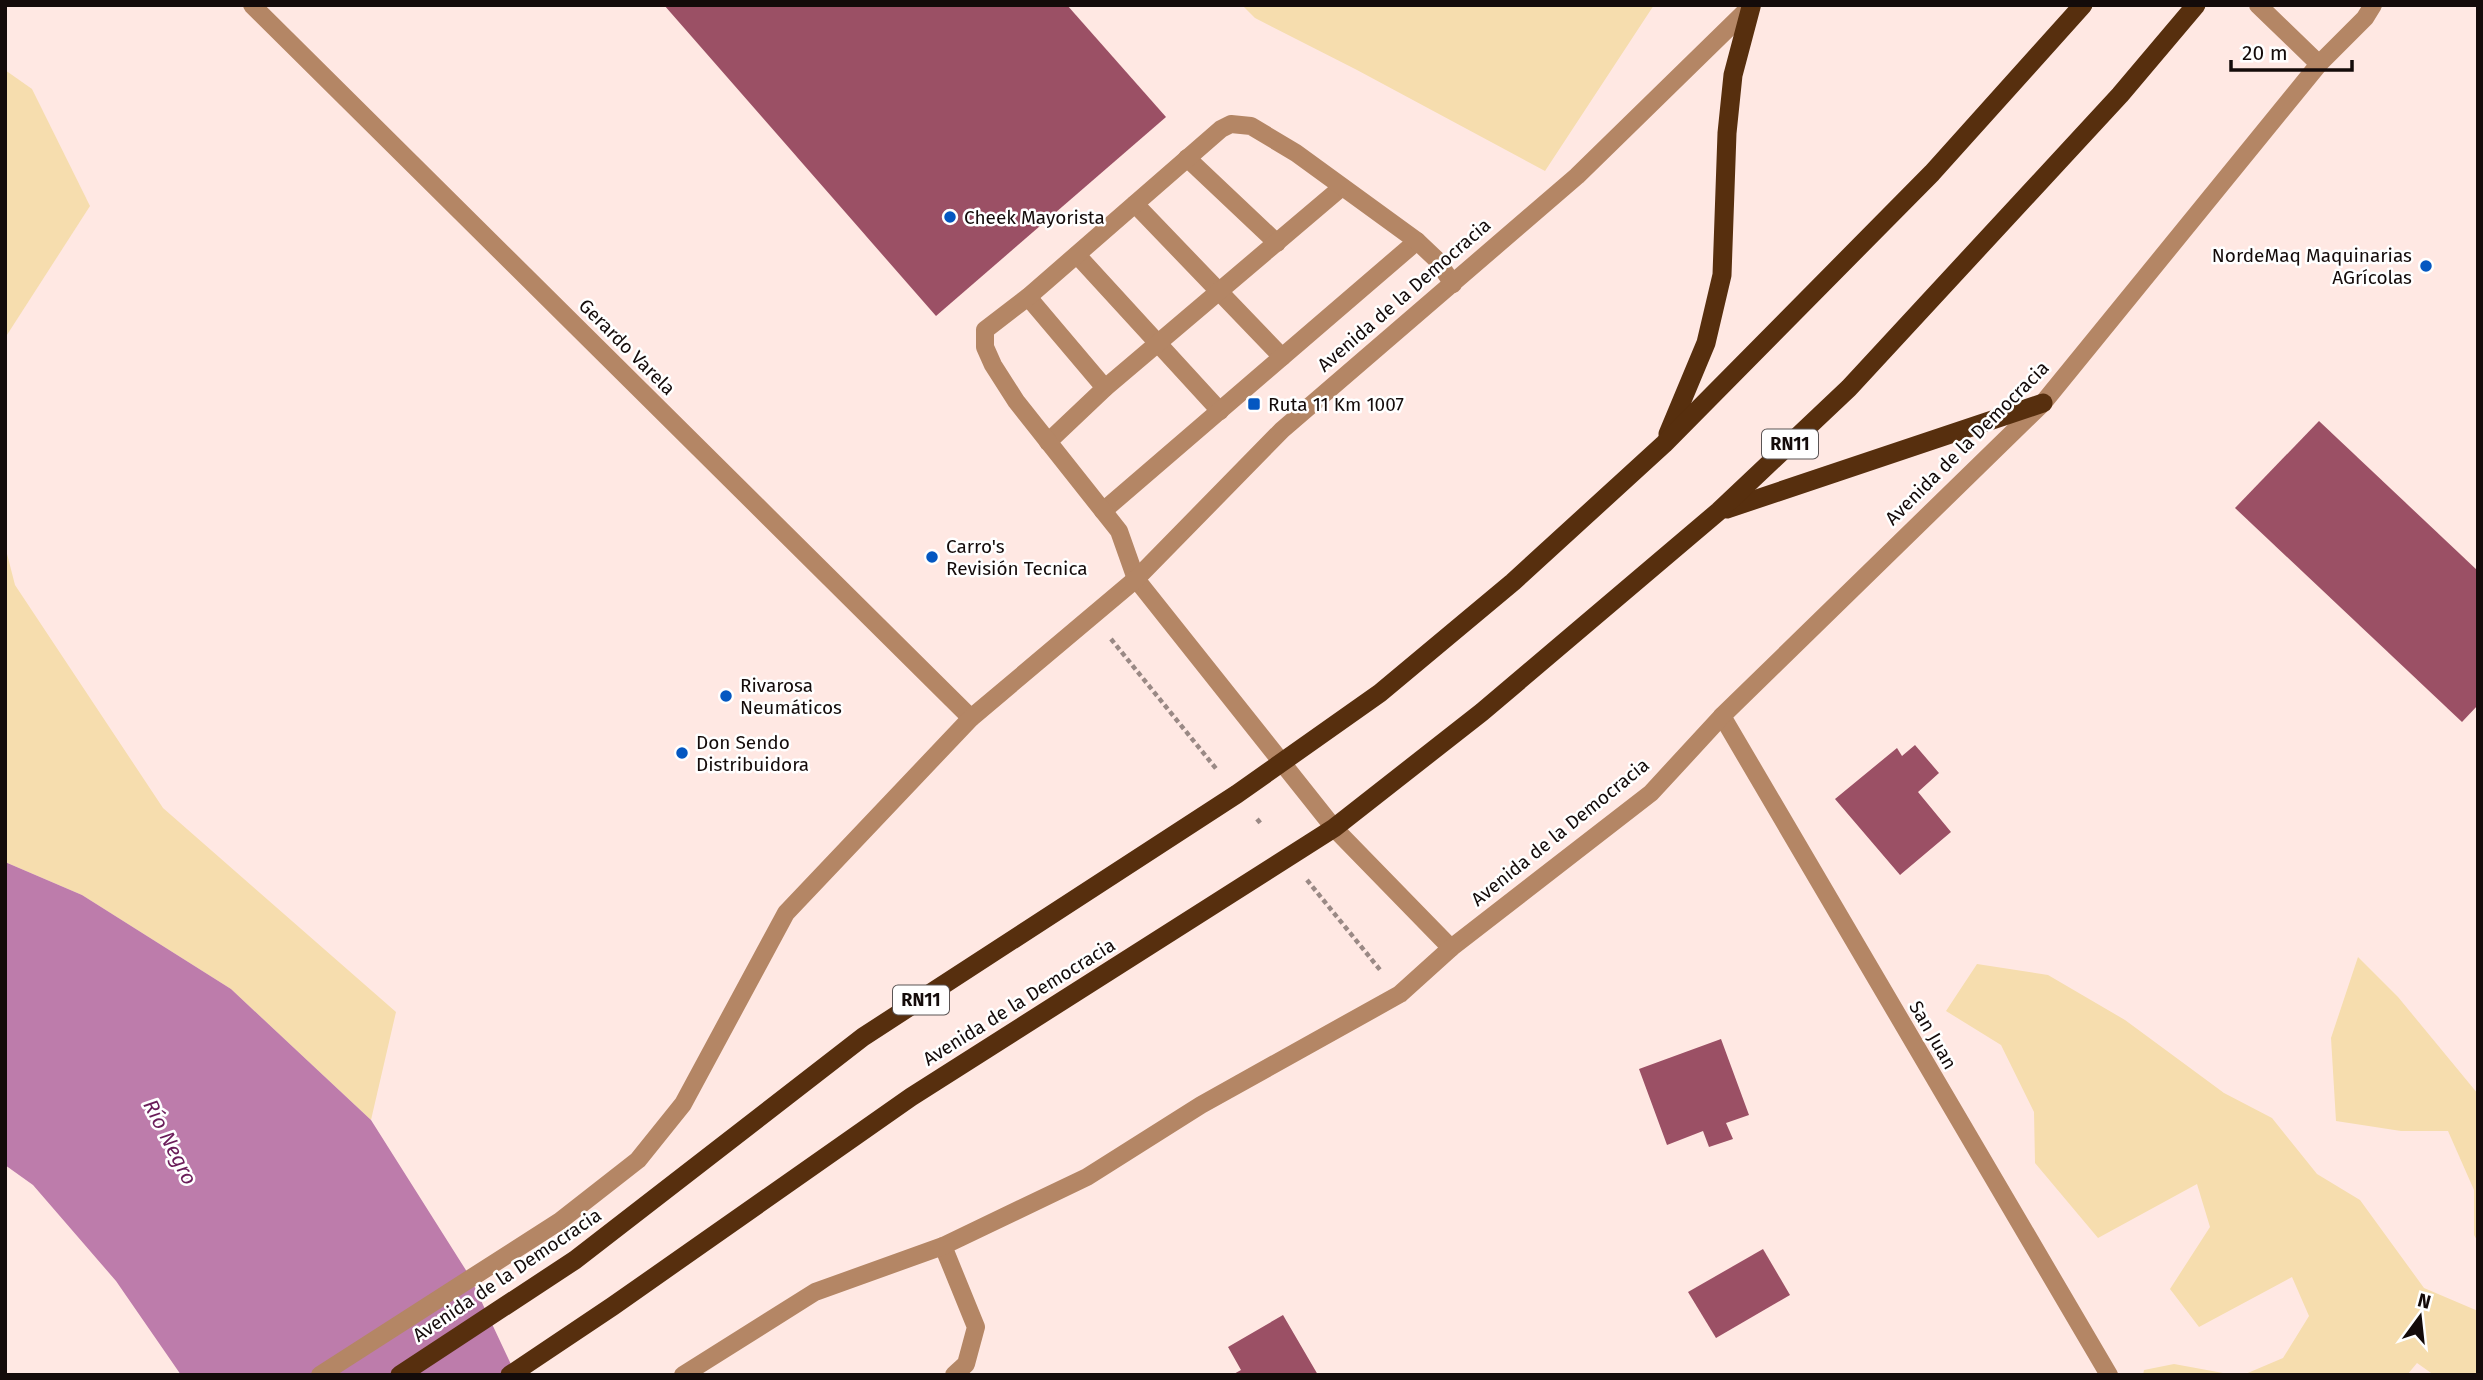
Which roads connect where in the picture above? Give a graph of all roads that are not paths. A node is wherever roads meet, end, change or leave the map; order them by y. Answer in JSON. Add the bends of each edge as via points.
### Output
{"nodes":[{"id":1,"x":252,"y":5,"type":"edge"},
{"id":2,"x":2083,"y":5,"type":"edge"},
{"id":3,"x":2196,"y":5,"type":"edge"},
{"id":4,"x":2258,"y":5,"type":"edge"},
{"id":5,"x":2373,"y":5,"type":"edge"},
{"id":6,"x":1751,"y":6,"type":"edge"},
{"id":7,"x":2319,"y":64,"type":"junction"},
{"id":8,"x":1187,"y":158,"type":"junction"},
{"id":9,"x":1342,"y":187,"type":"junction"},
{"id":10,"x":1135,"y":204,"type":"junction"},
{"id":11,"x":1417,"y":242,"type":"junction"},
{"id":12,"x":1277,"y":243,"type":"junction"},
{"id":13,"x":1077,"y":255,"type":"junction"},
{"id":14,"x":1453,"y":284,"type":"junction"},
{"id":15,"x":1219,"y":291,"type":"junction"},
{"id":16,"x":1028,"y":297,"type":"junction"},
{"id":17,"x":1158,"y":344,"type":"junction"},
{"id":18,"x":1282,"y":357,"type":"junction"},
{"id":19,"x":1105,"y":388,"type":"junction"},
{"id":20,"x":2043,"y":403,"type":"junction"},
{"id":21,"x":1220,"y":411,"type":"junction"},
{"id":22,"x":1048,"y":442,"type":"junction"},
{"id":23,"x":1664,"y":444,"type":"junction"},
{"id":24,"x":1103,"y":510,"type":"junction"},
{"id":25,"x":1719,"y":511,"type":"junction"},
{"id":26,"x":1136,"y":579,"type":"junction"},
{"id":27,"x":1722,"y":716,"type":"junction"},
{"id":28,"x":971,"y":718,"type":"junction"},
{"id":29,"x":1282,"y":762,"type":"junction"},
{"id":30,"x":1334,"y":828,"type":"junction"},
{"id":31,"x":1451,"y":948,"type":"junction"},
{"id":32,"x":943,"y":1246,"type":"junction"},
{"id":33,"x":320,"y":1375,"type":"edge"},
{"id":34,"x":400,"y":1375,"type":"edge"},
{"id":35,"x":510,"y":1375,"type":"edge"},
{"id":36,"x":683,"y":1375,"type":"edge"},
{"id":37,"x":954,"y":1375,"type":"edge"},
{"id":38,"x":2109,"y":1375,"type":"edge"}],
"edges":[{"from":1,"to":28,"type":"street","name":"Gerardo Varela"},
{"from":2,"to":23,"type":"highway","name":"Avenida de la Democracia","number":"RN11","via":[[1932,173]]},
{"from":3,"to":25,"type":"highway","name":"Avenida de la Democracia","number":"RN11","via":[[2120,95],[1849,388]]},
{"from":4,"to":7,"type":"street"},
{"from":5,"to":7,"type":"street","name":"Avenida de la Democracia"},
{"from":6,"to":14,"type":"street","name":"Avenida de la Democracia","via":[[1577,176]]},
{"from":6,"to":23,"type":"highway","via":[[1733,75],[1722,275],[1706,343]]},
{"from":7,"to":20,"type":"street","name":"Avenida de la Democracia"},
{"from":8,"to":9,"type":"street","via":[[1231,124],[1251,127]]},
{"from":8,"to":10,"type":"street"},
{"from":8,"to":12,"type":"street"},
{"from":9,"to":11,"type":"street"},
{"from":9,"to":12,"type":"street"},
{"from":10,"to":13,"type":"street"},
{"from":10,"to":15,"type":"street"},
{"from":11,"to":14,"type":"street"},
{"from":11,"to":18,"type":"street"},
{"from":12,"to":15,"type":"street"},
{"from":13,"to":16,"type":"street"},
{"from":13,"to":17,"type":"street"},
{"from":14,"to":26,"type":"street","name":"Avenida de la Democracia","via":[[1282,430]]},
{"from":15,"to":17,"type":"street"},
{"from":15,"to":18,"type":"street"},
{"from":16,"to":19,"type":"street"},
{"from":16,"to":22,"type":"street","via":[[985,330],[985,348],[1016,401]]},
{"from":17,"to":19,"type":"street"},
{"from":17,"to":21,"type":"street"},
{"from":18,"to":21,"type":"street"},
{"from":19,"to":22,"type":"street"},
{"from":20,"to":25,"type":"highway"},
{"from":20,"to":27,"type":"street","name":"Avenida de la Democracia"},
{"from":21,"to":24,"type":"street"},
{"from":22,"to":24,"type":"street"},
{"from":23,"to":29,"type":"highway","name":"Avenida de la Democracia","number":"RN11","via":[[1380,693]]},
{"from":24,"to":26,"type":"street","via":[[1119,531]]},
{"from":25,"to":30,"type":"highway","name":"Avenida de la Democracia","number":"RN11","via":[[1482,712]]},
{"from":26,"to":28,"type":"street","name":"Avenida de la Democracia"},
{"from":26,"to":29,"type":"street"},
{"from":27,"to":31,"type":"street","name":"Avenida de la Democracia","via":[[1651,793]]},
{"from":27,"to":38,"type":"street","name":"San Juan"},
{"from":28,"to":33,"type":"street","name":"Avenida de la Democracia","via":[[786,913],[689,1094],[638,1160],[560,1221]]},
{"from":29,"to":30,"type":"street"},
{"from":29,"to":34,"type":"highway","name":"Avenida de la Democracia","number":"RN11","via":[[863,1037],[575,1260]]},
{"from":30,"to":31,"type":"street"},
{"from":30,"to":35,"type":"highway","name":"Avenida de la Democracia","number":"RN11","via":[[911,1097]]},
{"from":31,"to":32,"type":"street","name":"Avenida de la Democracia","via":[[1400,994],[1200,1105],[1087,1177]]},
{"from":32,"to":36,"type":"street","name":"Avenida de la Democracia","via":[[815,1292]]},
{"from":32,"to":37,"type":"street","via":[[976,1327],[966,1364]]}]}
